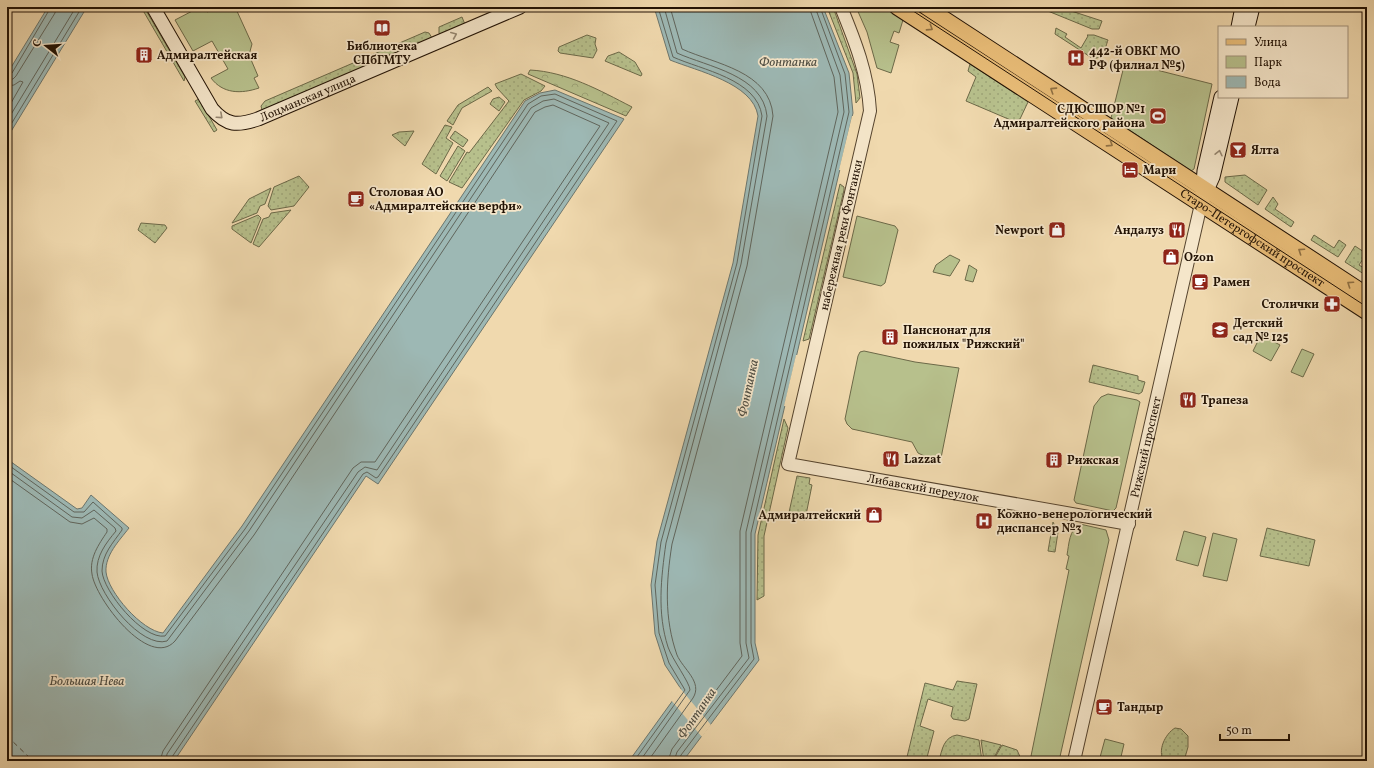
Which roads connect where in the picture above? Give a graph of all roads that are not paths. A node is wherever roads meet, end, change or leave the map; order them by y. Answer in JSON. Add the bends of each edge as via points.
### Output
{"nodes":[{"id":1,"x":153,"y":7,"type":"edge"},
{"id":2,"x":520,"y":7,"type":"edge"},
{"id":3,"x":841,"y":7,"type":"edge"},
{"id":4,"x":897,"y":7,"type":"edge"},
{"id":5,"x":926,"y":7,"type":"edge"},
{"id":6,"x":1242,"y":7,"type":"edge"},
{"id":7,"x":1253,"y":7,"type":"edge"},
{"id":8,"x":1238,"y":26,"type":"edge"},
{"id":9,"x":1248,"y":26,"type":"edge"},
{"id":10,"x":1221,"y":98,"type":"edge"},
{"id":11,"x":1232,"y":98,"type":"edge"},
{"id":12,"x":1204,"y":194,"type":"junction"},
{"id":13,"x":1367,"y":295,"type":"edge"},
{"id":14,"x":1367,"y":312,"type":"edge"},
{"id":15,"x":788,"y":464,"type":"joint"},
{"id":16,"x":1129,"y":524,"type":"junction"},
{"id":17,"x":1074,"y":761,"type":"edge"}],
"edges":[{"from":1,"to":2,"type":"main road","name":"Лоцманская улица","one_way":true,"via":[[212,109],[220,118],[235,124],[247,123]]},
{"from":3,"to":15,"type":"street","name":"набережная реки Фонтанки","via":[[863,64],[870,111]]},
{"from":4,"to":12,"type":"main road","name":"Старо-Петергофский проспект","one_way":true},
{"from":12,"to":5,"type":"main road","name":"Старо-Петергофский проспект","one_way":true},
{"from":6,"to":8,"type":"main road"},
{"from":7,"to":9,"type":"main road"},
{"from":10,"to":12,"type":"main road","name":"Рижский проспект","via":[[1204,171]]},
{"from":12,"to":11,"type":"main road","name":"Рижский проспект","one_way":true,"via":[[1213,176]]},
{"from":13,"to":12,"type":"main road","name":"Старо-Петергофский проспект","one_way":true},
{"from":12,"to":14,"type":"main road","name":"Старо-Петергофский проспект"},
{"from":12,"to":16,"type":"street","name":"Рижский проспект"},
{"from":15,"to":16,"type":"street","name":"Либавский переулок"},
{"from":16,"to":17,"type":"street","name":"Рижский проспект"}]}
